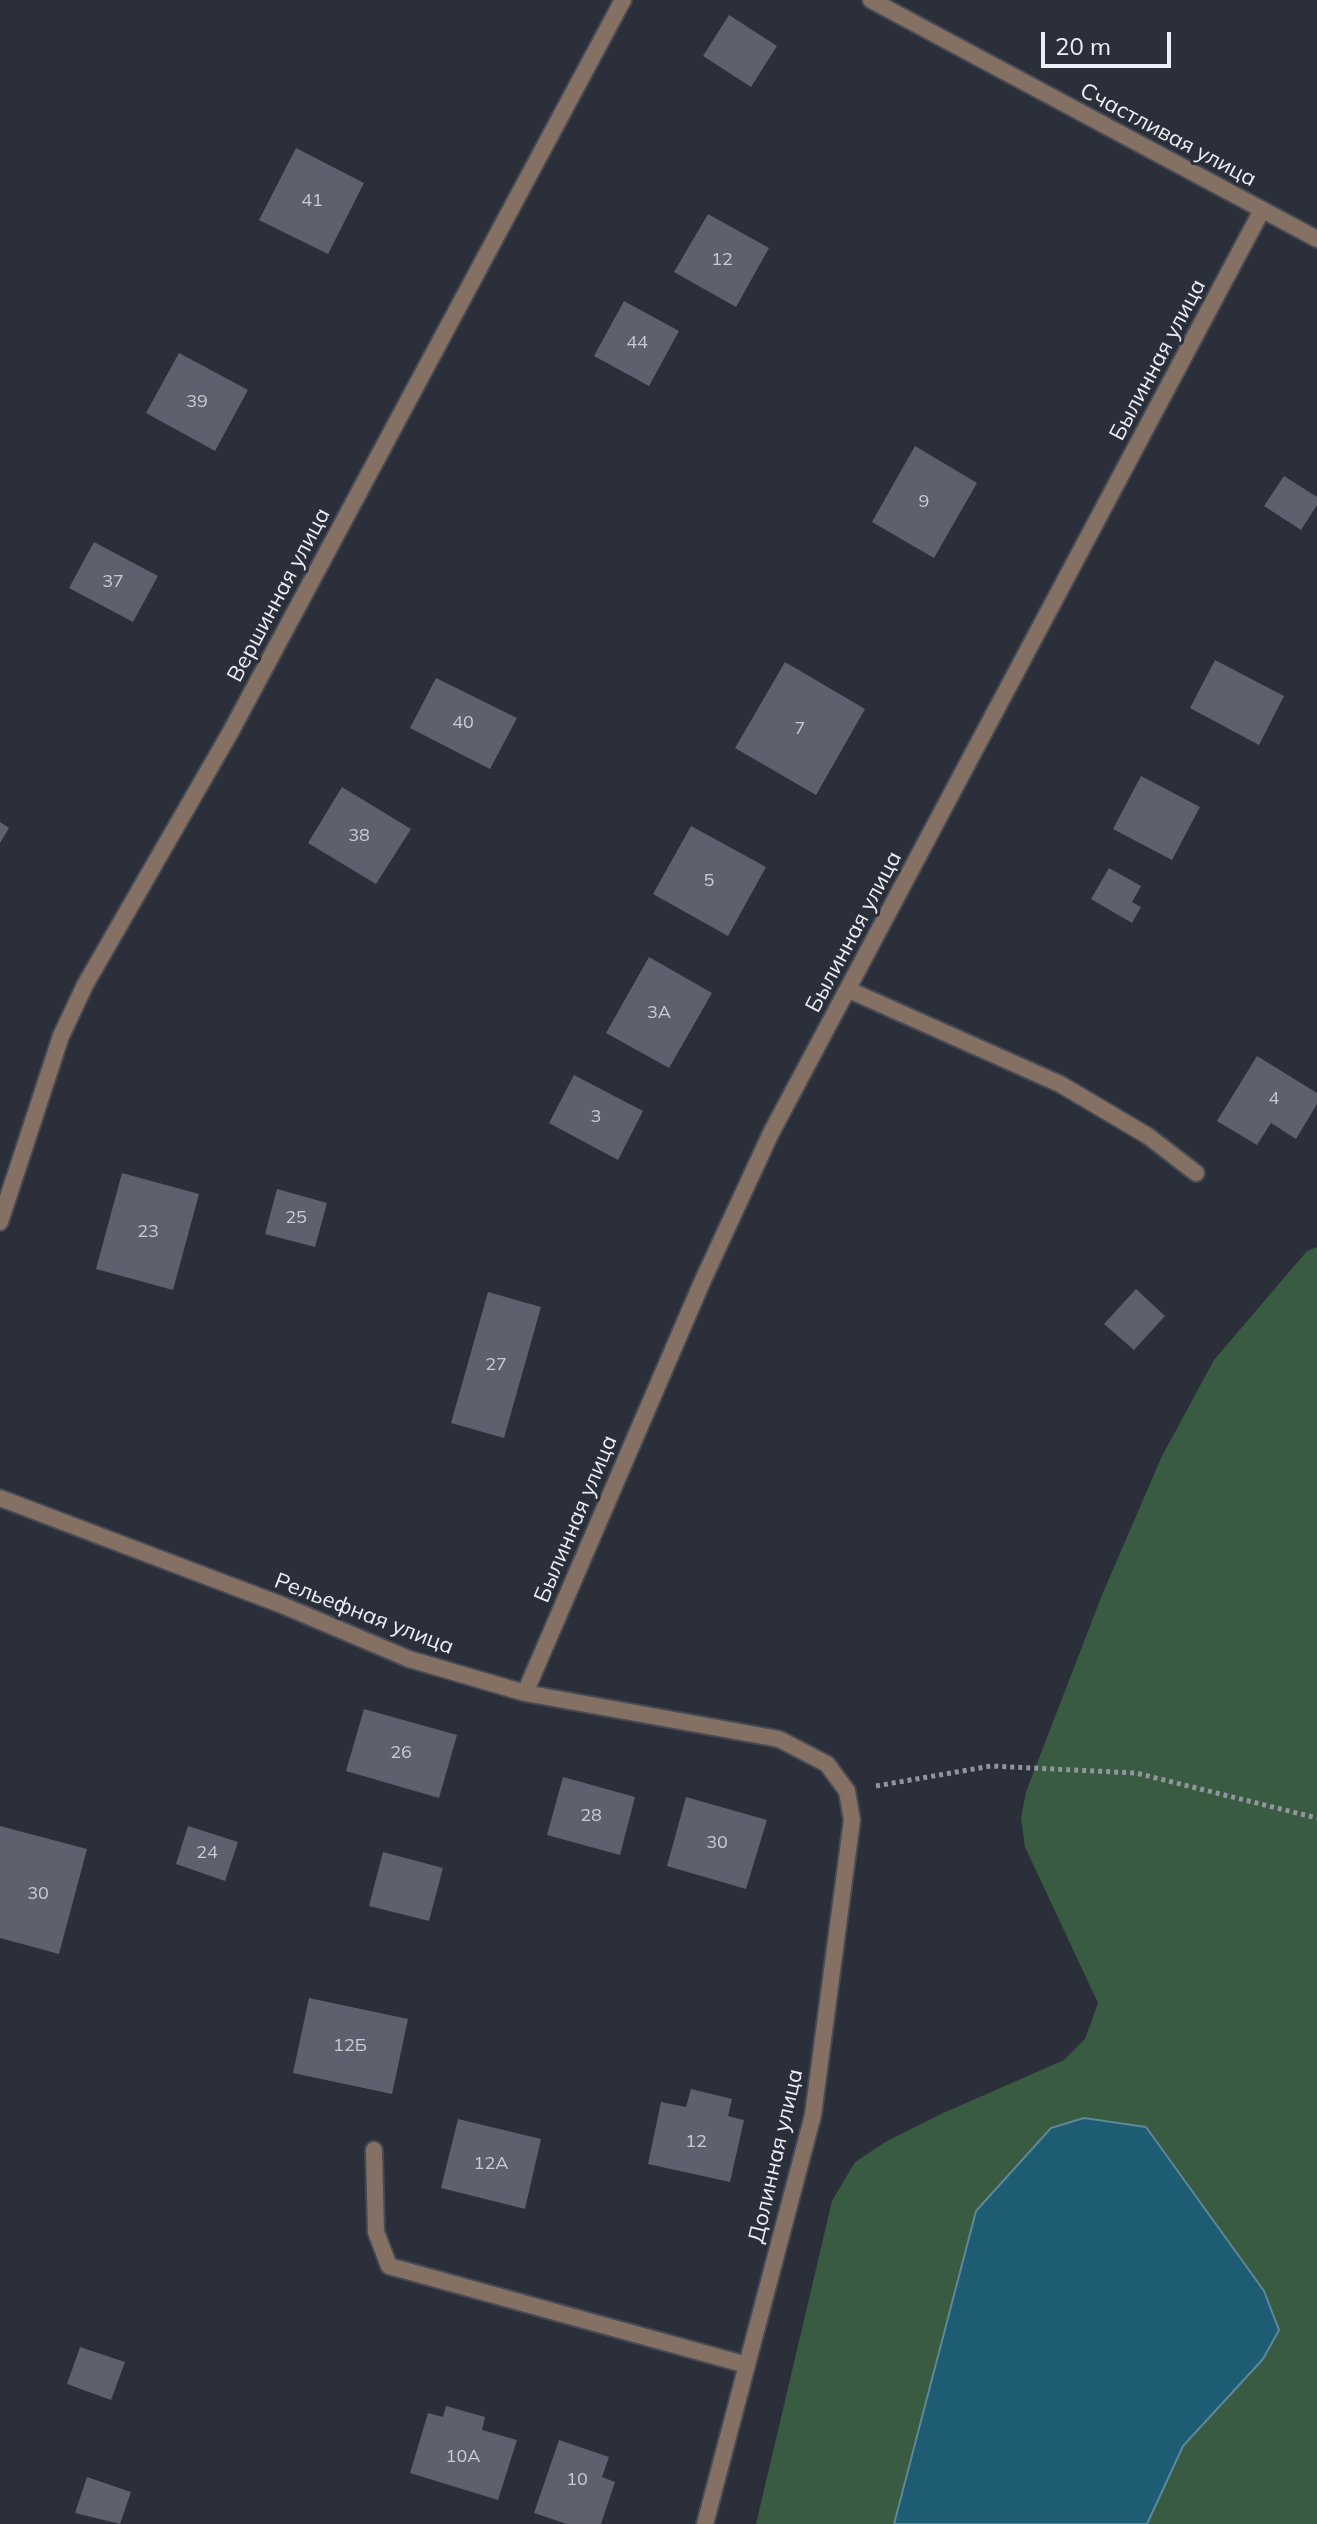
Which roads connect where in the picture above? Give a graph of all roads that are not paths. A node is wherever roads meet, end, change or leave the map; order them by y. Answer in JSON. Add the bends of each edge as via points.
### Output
{"nodes":[{"id":1,"x":623,"y":0,"type":"edge"},
{"id":2,"x":871,"y":0,"type":"edge"},
{"id":3,"x":1262,"y":210,"type":"junction"},
{"id":4,"x":1317,"y":239,"type":"edge"},
{"id":5,"x":849,"y":990,"type":"junction"},
{"id":6,"x":1196,"y":1173,"type":"dead end"},
{"id":7,"x":0,"y":1222,"type":"edge"},
{"id":8,"x":0,"y":1498,"type":"edge"},
{"id":9,"x":525,"y":1693,"type":"junction"},
{"id":10,"x":847,"y":1791,"type":"joint"},
{"id":11,"x":374,"y":2150,"type":"dead end"},
{"id":12,"x":747,"y":2365,"type":"junction"},
{"id":13,"x":705,"y":2524,"type":"edge"}],
"edges":[{"from":1,"to":7,"type":"street","name":"Вершинная улица","via":[[230,733],[85,985],[61,1036]]},
{"from":2,"to":3,"type":"street","name":"Счастливая улица"},
{"from":3,"to":4,"type":"street","name":"Счастливая улица"},
{"from":3,"to":5,"type":"street","name":"Былинная улица"},
{"from":5,"to":6,"type":"street","via":[[1060,1084],[1148,1136]]},
{"from":5,"to":9,"type":"street","name":"Былинная улица","via":[[771,1133],[703,1280]]},
{"from":8,"to":9,"type":"street","name":"Рельефная улица","via":[[409,1659]]},
{"from":9,"to":10,"type":"street","name":"Рельефная улица","via":[[779,1739],[827,1764]]},
{"from":10,"to":12,"type":"street","name":"Долинная улица","via":[[852,1820],[813,2115]]},
{"from":11,"to":12,"type":"street","via":[[376,2232],[389,2266]]},
{"from":12,"to":13,"type":"street","name":"Долинная улица"}]}
